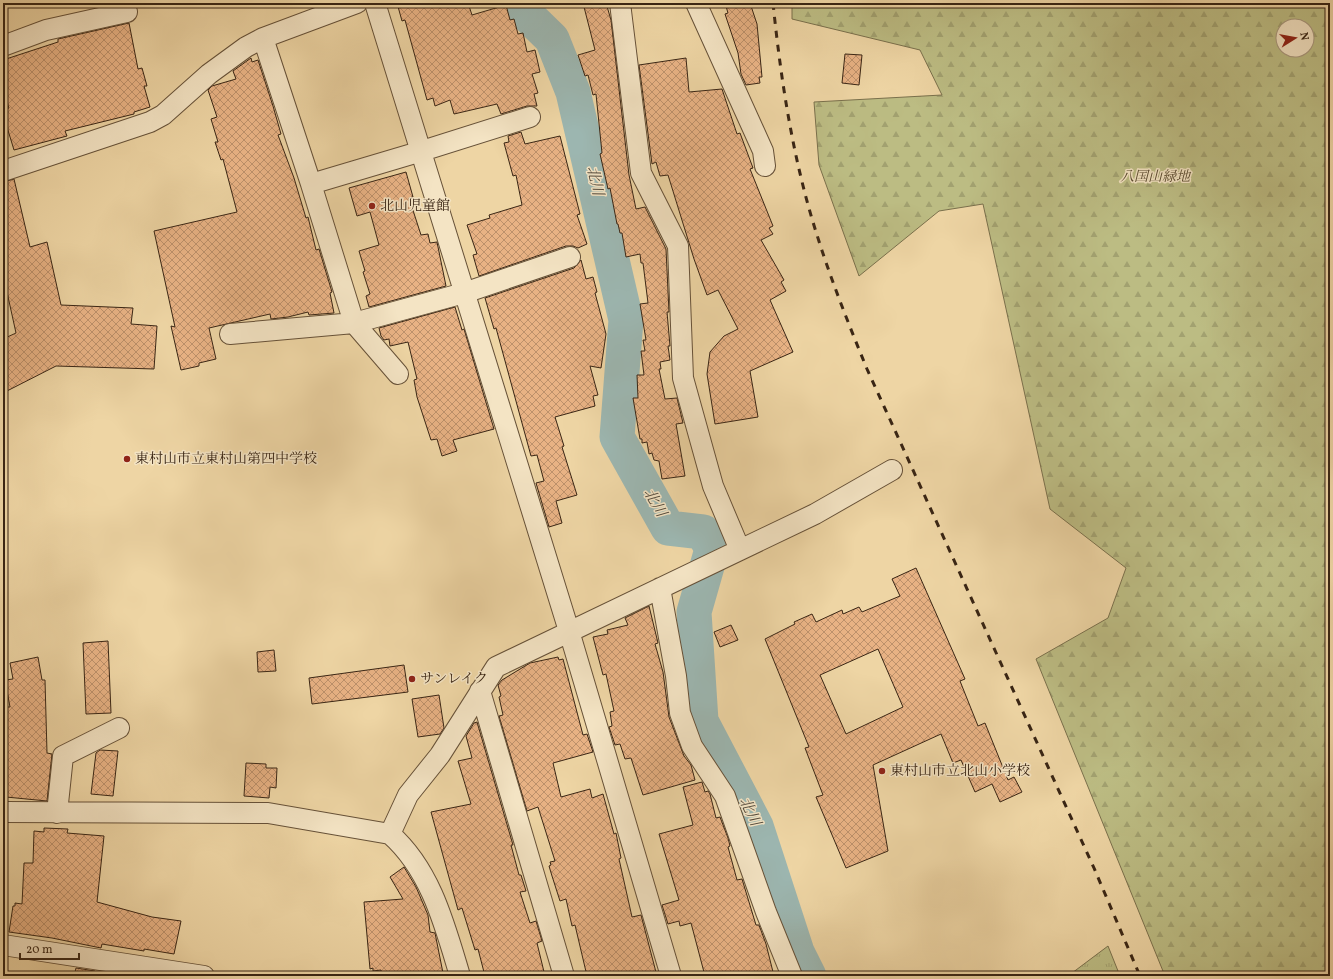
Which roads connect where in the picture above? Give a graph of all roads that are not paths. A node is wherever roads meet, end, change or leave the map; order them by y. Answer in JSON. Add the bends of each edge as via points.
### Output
{"nodes":[{"id":1,"x":124,"y":3,"type":"edge"},
{"id":2,"x":357,"y":3,"type":"edge"},
{"id":3,"x":375,"y":3,"type":"edge"},
{"id":4,"x":620,"y":3,"type":"edge"},
{"id":5,"x":696,"y":3,"type":"edge"},
{"id":6,"x":263,"y":38,"type":"junction"},
{"id":7,"x":3,"y":46,"type":"edge"},
{"id":8,"x":530,"y":117,"type":"dead end"},
{"id":9,"x":422,"y":151,"type":"junction"},
{"id":10,"x":765,"y":166,"type":"dead end"},
{"id":11,"x":3,"y":171,"type":"edge"},
{"id":12,"x":311,"y":184,"type":"junction"},
{"id":13,"x":570,"y":257,"type":"dead end"},
{"id":14,"x":464,"y":293,"type":"junction"},
{"id":15,"x":354,"y":323,"type":"junction"},
{"id":16,"x":230,"y":334,"type":"dead end"},
{"id":17,"x":398,"y":374,"type":"dead end"},
{"id":18,"x":892,"y":470,"type":"dead end"},
{"id":19,"x":740,"y":550,"type":"junction"},
{"id":20,"x":668,"y":584,"type":"junction"},
{"id":21,"x":569,"y":632,"type":"junction"},
{"id":22,"x":480,"y":692,"type":"junction"},
{"id":23,"x":119,"y":728,"type":"dead end"},
{"id":24,"x":3,"y":812,"type":"edge"},
{"id":25,"x":57,"y":813,"type":"junction"},
{"id":26,"x":390,"y":834,"type":"junction"},
{"id":27,"x":3,"y":945,"type":"edge"},
{"id":28,"x":204,"y":976,"type":"edge"},
{"id":29,"x":460,"y":976,"type":"edge"},
{"id":30,"x":564,"y":976,"type":"edge"},
{"id":31,"x":671,"y":976,"type":"edge"},
{"id":32,"x":792,"y":976,"type":"edge"}],
"edges":[{"from":1,"to":7,"type":"street","via":[[127,12],[46,30]]},
{"from":2,"to":6,"type":"street"},
{"from":3,"to":9,"type":"street"},
{"from":4,"to":19,"type":"street","via":[[642,173],[678,246],[683,378],[713,486]]},
{"from":5,"to":10,"type":"street","via":[[763,151]]},
{"from":6,"to":11,"type":"street","via":[[228,59],[163,116]]},
{"from":6,"to":12,"type":"street"},
{"from":8,"to":9,"type":"street"},
{"from":9,"to":12,"type":"street"},
{"from":9,"to":14,"type":"street"},
{"from":12,"to":15,"type":"street"},
{"from":13,"to":14,"type":"street"},
{"from":14,"to":15,"type":"street"},
{"from":14,"to":21,"type":"street"},
{"from":15,"to":16,"type":"street"},
{"from":15,"to":17,"type":"street"},
{"from":18,"to":19,"type":"street","via":[[815,514]]},
{"from":19,"to":20,"type":"street"},
{"from":20,"to":21,"type":"street"},
{"from":20,"to":32,"type":"street","via":[[680,713],[692,746],[724,796]]},
{"from":21,"to":22,"type":"street","via":[[496,667]]},
{"from":21,"to":31,"type":"street"},
{"from":22,"to":26,"type":"street","via":[[440,755],[408,795]]},
{"from":22,"to":30,"type":"street"},
{"from":23,"to":25,"type":"street","via":[[63,756]]},
{"from":24,"to":25,"type":"street"},
{"from":25,"to":26,"type":"street","via":[[268,813]]},
{"from":26,"to":29,"type":"street","via":[[399,842],[423,876],[440,908]]},
{"from":27,"to":28,"type":"street"}]}
